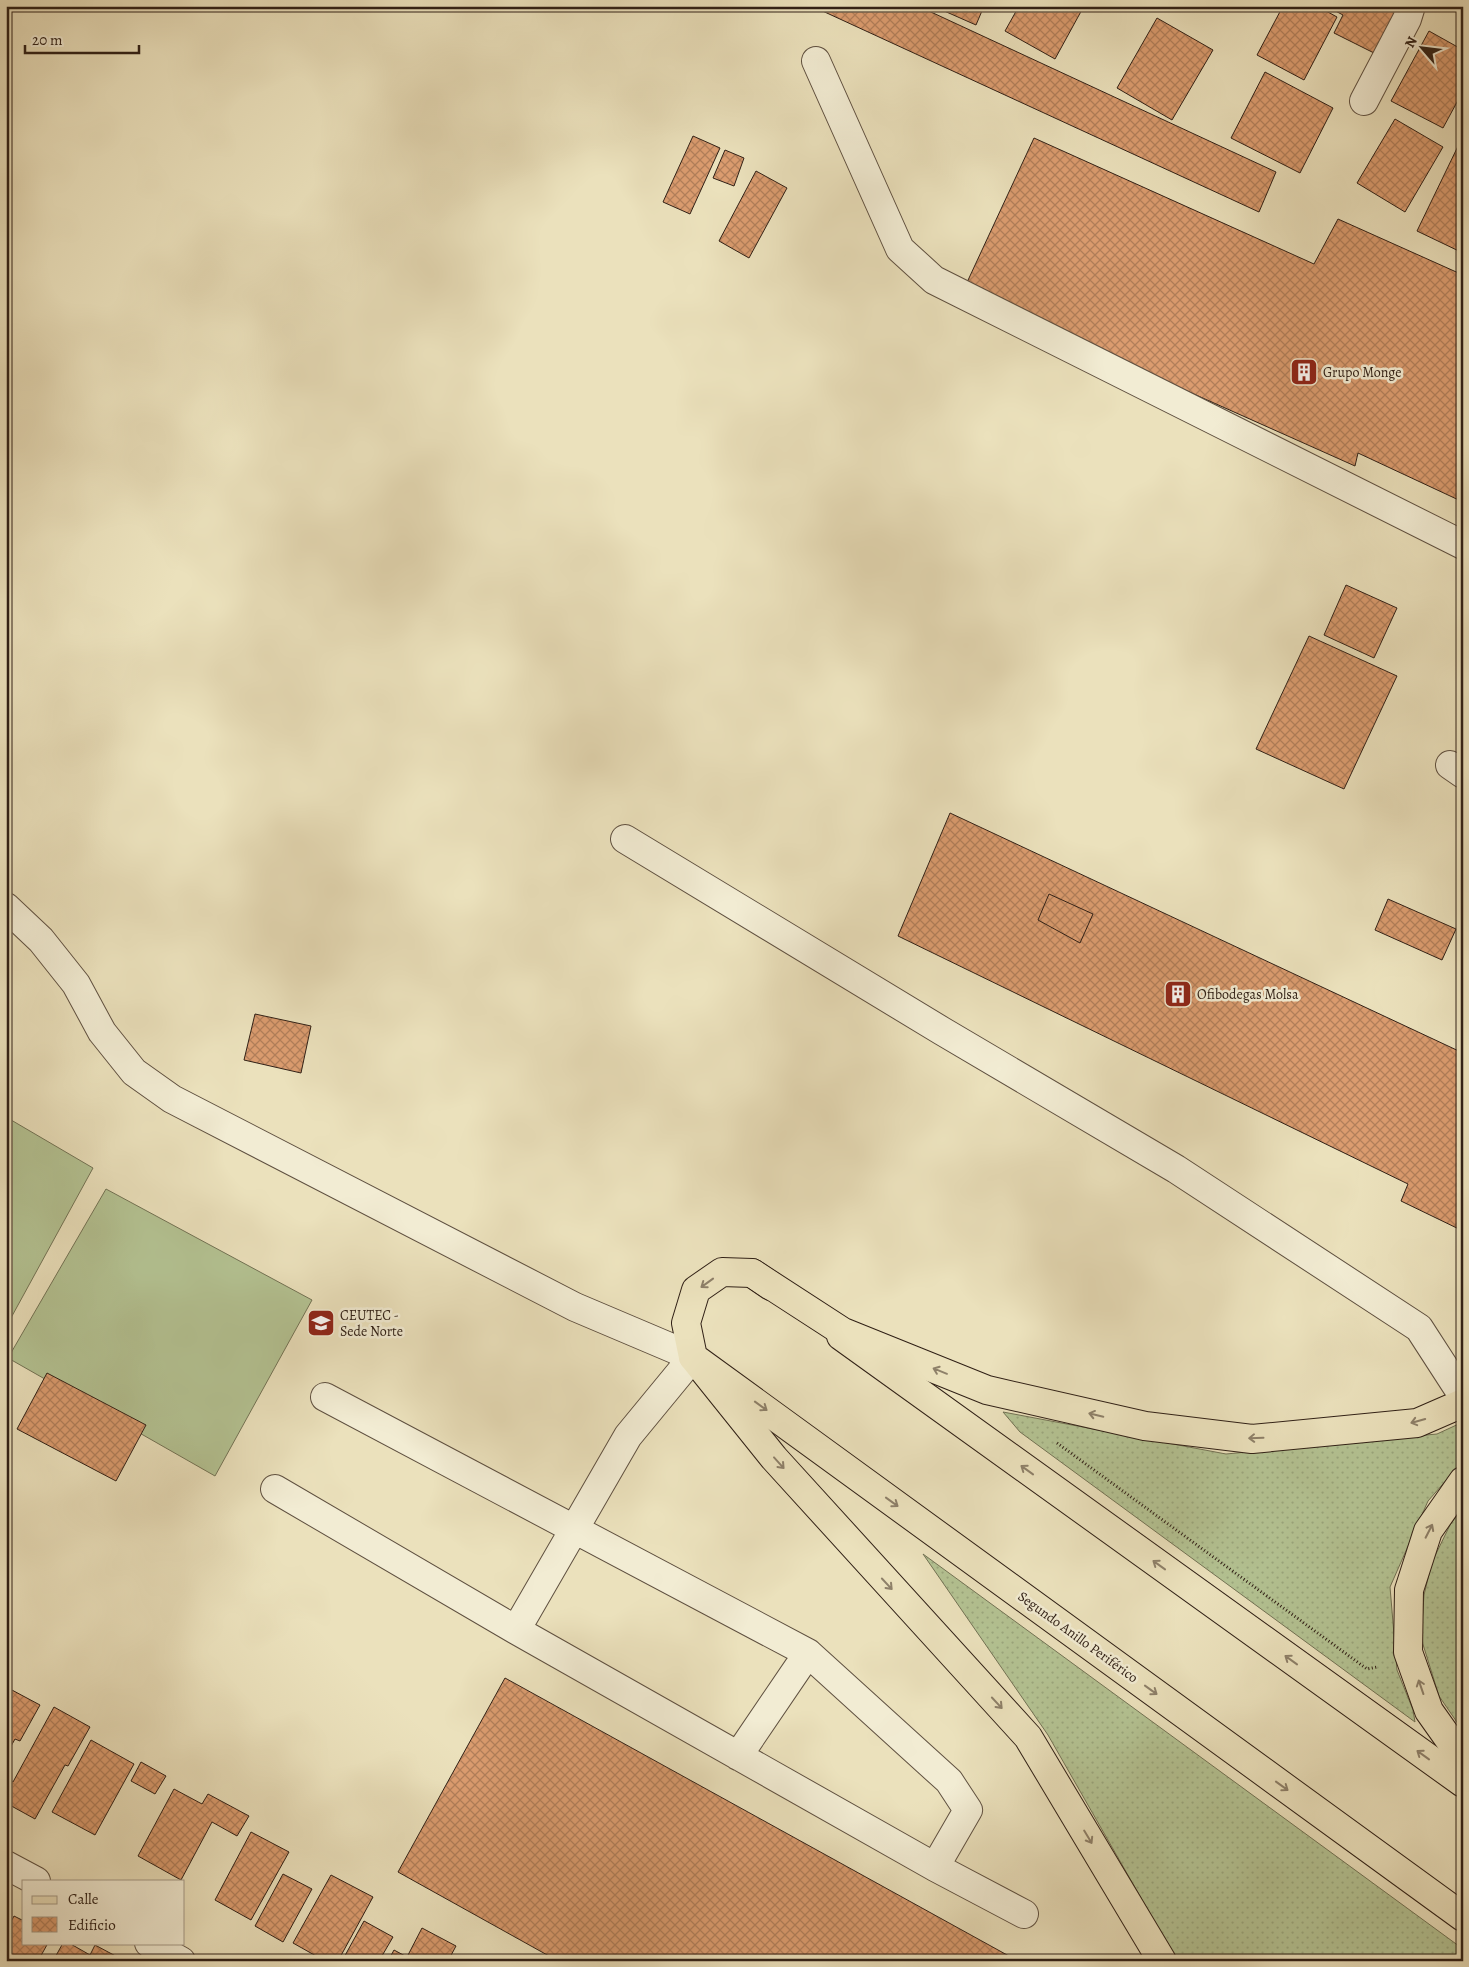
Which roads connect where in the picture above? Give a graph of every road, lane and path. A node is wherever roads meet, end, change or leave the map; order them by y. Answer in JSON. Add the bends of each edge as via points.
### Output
{"nodes":[{"id":1,"x":1411,"y":6,"type":"edge"},
{"id":2,"x":816,"y":61,"type":"dead end"},
{"id":3,"x":1364,"y":101,"type":"dead end"},
{"id":4,"x":1463,"y":545,"type":"edge"},
{"id":5,"x":625,"y":840,"type":"dead end"},
{"id":6,"x":6,"y":907,"type":"edge"},
{"id":7,"x":752,"y":1273,"type":"junction"},
{"id":8,"x":693,"y":1357,"type":"junction"},
{"id":9,"x":1463,"y":1396,"type":"edge"},
{"id":10,"x":325,"y":1397,"type":"dead end"},
{"id":11,"x":1463,"y":1403,"type":"edge"},
{"id":12,"x":1054,"y":1441,"type":"dead end"},
{"id":13,"x":1463,"y":1482,"type":"edge"},
{"id":14,"x":274,"y":1488,"type":"dead end"},
{"id":15,"x":574,"y":1530,"type":"junction"},
{"id":16,"x":516,"y":1630,"type":"junction"},
{"id":17,"x":808,"y":1653,"type":"junction"},
{"id":18,"x":1412,"y":1662,"type":"junction"},
{"id":19,"x":738,"y":1756,"type":"junction"},
{"id":20,"x":1463,"y":1759,"type":"edge"},
{"id":21,"x":1463,"y":1783,"type":"edge"},
{"id":22,"x":6,"y":1865,"type":"edge"},
{"id":23,"x":935,"y":1868,"type":"junction"},
{"id":24,"x":34,"y":1880,"type":"edge"},
{"id":25,"x":1024,"y":1914,"type":"dead end"},
{"id":26,"x":1463,"y":1917,"type":"edge"},
{"id":27,"x":152,"y":1944,"type":"edge"},
{"id":28,"x":181,"y":1961,"type":"edge"},
{"id":29,"x":1162,"y":1961,"type":"edge"}],
"edges":[{"from":1,"to":3,"type":"street"},
{"from":2,"to":4,"type":"street","via":[[900,248],[934,280]]},
{"from":5,"to":9,"type":"street","via":[[1176,1169],[1419,1328]]},
{"from":6,"to":8,"type":"street","via":[[41,940],[76,984],[102,1032],[134,1072],[172,1099],[575,1307]]},
{"from":7,"to":8,"type":"main road","one_way":true,"via":[[722,1272],[696,1290],[686,1323]]},
{"from":11,"to":7,"type":"main road","one_way":true,"via":[[1416,1422],[1252,1439],[1145,1426],[986,1390],[843,1332]]},
{"from":21,"to":7,"type":"main road","one_way":true},
{"from":8,"to":15,"type":"street","via":[[628,1436]]},
{"from":8,"to":26,"type":"main road","name":"Segundo Anillo Periférico","one_way":true},
{"from":8,"to":29,"type":"main road","one_way":true,"via":[[774,1458],[1028,1737]]},
{"from":10,"to":15,"type":"street"},
{"from":12,"to":18,"type":"path","via":[[1367,1669]]},
{"from":18,"to":13,"type":"main road","one_way":true,"via":[[1408,1652],[1408,1590],[1428,1530]]},
{"from":14,"to":16,"type":"street"},
{"from":15,"to":16,"type":"street"},
{"from":15,"to":17,"type":"street"},
{"from":16,"to":19,"type":"street"},
{"from":17,"to":19,"type":"street"},
{"from":17,"to":23,"type":"street","via":[[949,1780],[968,1810]]},
{"from":20,"to":18,"type":"main road","one_way":true,"via":[[1429,1711]]},
{"from":19,"to":23,"type":"street"},
{"from":22,"to":24,"type":"street"},
{"from":23,"to":25,"type":"street"},
{"from":27,"to":28,"type":"street"}]}
